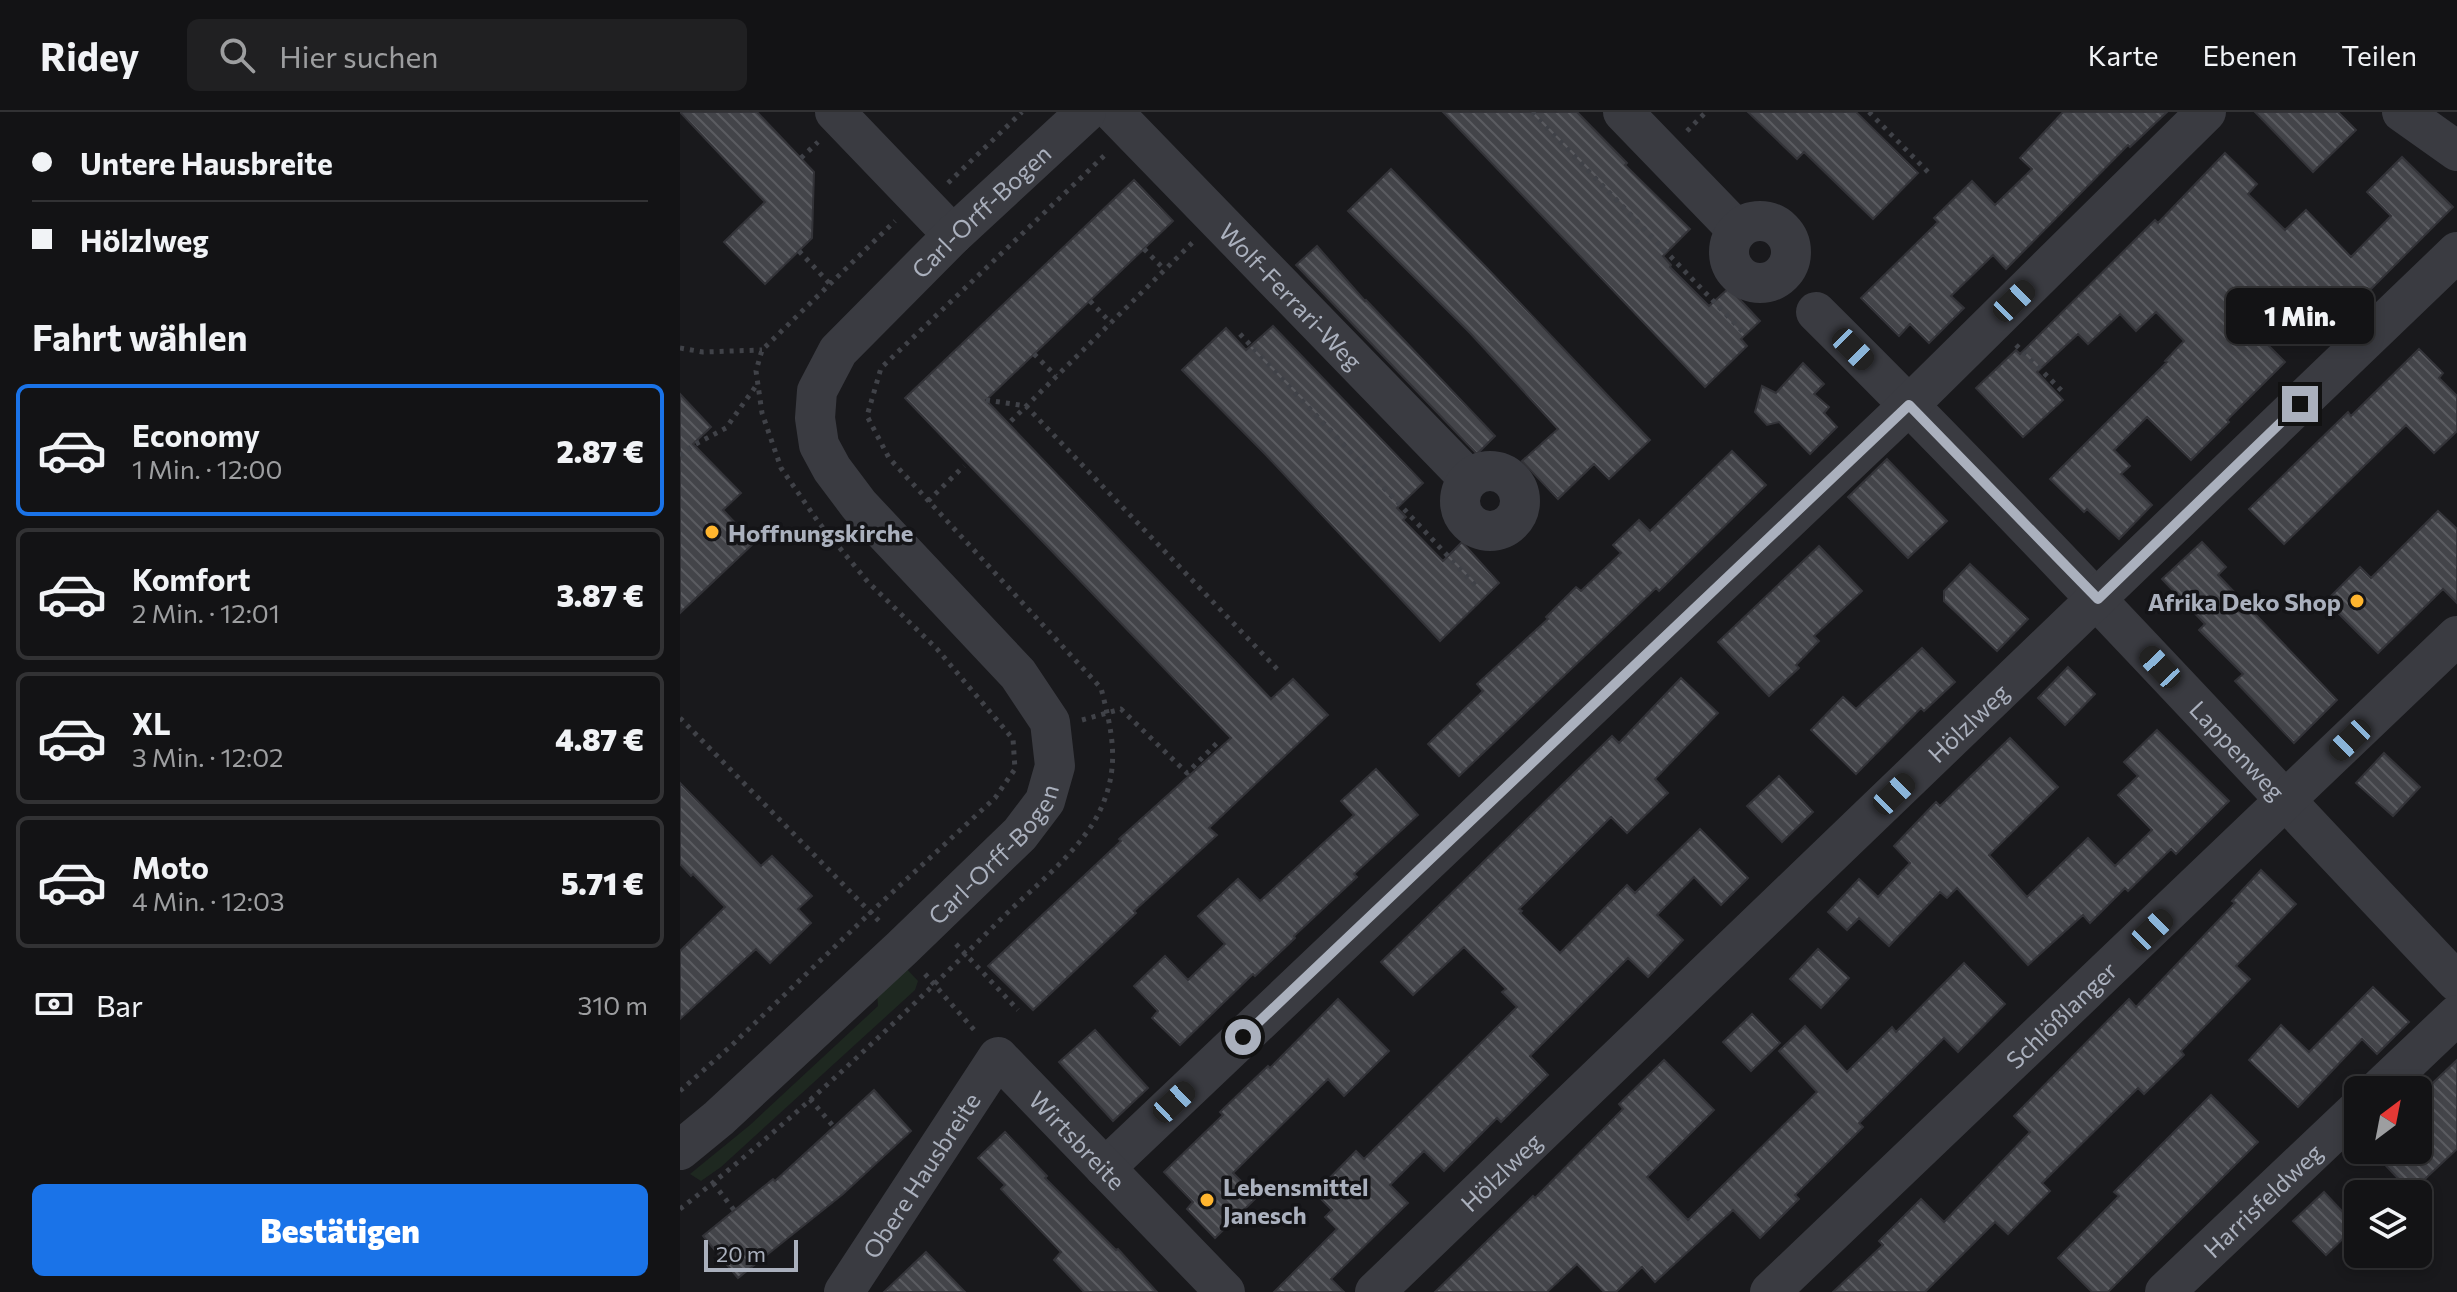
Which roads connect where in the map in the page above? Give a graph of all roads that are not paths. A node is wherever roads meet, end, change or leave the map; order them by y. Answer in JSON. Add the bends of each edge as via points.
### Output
{"nodes":[{"id":1,"x":1086,"y":112,"type":"edge"},
{"id":2,"x":1623,"y":112,"type":"edge"},
{"id":3,"x":2206,"y":112,"type":"edge"},
{"id":4,"x":2402,"y":112,"type":"edge"},
{"id":5,"x":1121,"y":121,"type":"edge"},
{"id":6,"x":828,"y":125,"type":"edge"},
{"id":7,"x":2457,"y":151,"type":"edge"},
{"id":8,"x":1737,"y":230,"type":"dead end"},
{"id":9,"x":953,"y":235,"type":"junction"},
{"id":10,"x":2457,"y":252,"type":"edge"},
{"id":11,"x":1816,"y":312,"type":"dead end"},
{"id":12,"x":1909,"y":405,"type":"junction"},
{"id":13,"x":1469,"y":479,"type":"dead end"},
{"id":14,"x":2098,"y":599,"type":"junction"},
{"id":15,"x":2457,"y":636,"type":"edge"},
{"id":16,"x":2286,"y":802,"type":"junction"},
{"id":17,"x":2457,"y":982,"type":"edge"},
{"id":18,"x":2457,"y":1015,"type":"edge"},
{"id":19,"x":998,"y":1057,"type":"joint"},
{"id":20,"x":2393,"y":1076,"type":"edge"},
{"id":21,"x":2344,"y":1122,"type":"edge"},
{"id":22,"x":680,"y":1150,"type":"edge"},
{"id":23,"x":1105,"y":1168,"type":"junction"},
{"id":24,"x":844,"y":1292,"type":"edge"},
{"id":25,"x":1225,"y":1292,"type":"edge"},
{"id":26,"x":1375,"y":1292,"type":"edge"},
{"id":27,"x":1770,"y":1292,"type":"edge"},
{"id":28,"x":2165,"y":1292,"type":"edge"}],
"edges":[{"from":1,"to":9,"type":"street","name":"Carl-Orff-Bogen"},
{"from":2,"to":8,"type":"street"},
{"from":3,"to":12,"type":"street"},
{"from":4,"to":7,"type":"street"},
{"from":5,"to":13,"type":"street","name":"Wolf-Ferrari-Weg"},
{"from":6,"to":9,"type":"street"},
{"from":9,"to":22,"type":"street","name":"Carl-Orff-Bogen","via":[[838,351],[817,391],[819,445],[859,505],[1018,674],[1050,722],[1052,778],[1045,801],[1020,834]]},
{"from":10,"to":14,"type":"street","name":"Hölzlweg"},
{"from":11,"to":12,"type":"street","name":"Lappenweg"},
{"from":12,"to":14,"type":"street","name":"Lappenweg"},
{"from":12,"to":23,"type":"street"},
{"from":14,"to":16,"type":"street","name":"Lappenweg"},
{"from":14,"to":26,"type":"street","name":"Hölzlweg"},
{"from":15,"to":16,"type":"street","name":"Schlößlanger"},
{"from":16,"to":17,"type":"street","name":"Lappenweg"},
{"from":16,"to":27,"type":"street","name":"Schlößlanger"},
{"from":18,"to":20,"type":"street"},
{"from":19,"to":23,"type":"street","name":"Wirtsbreite"},
{"from":19,"to":24,"type":"street","name":"Obere Hausbreite"},
{"from":21,"to":28,"type":"street","name":"Harrisfeldweg"},
{"from":23,"to":25,"type":"street","name":"Wirtsbreite"}]}
